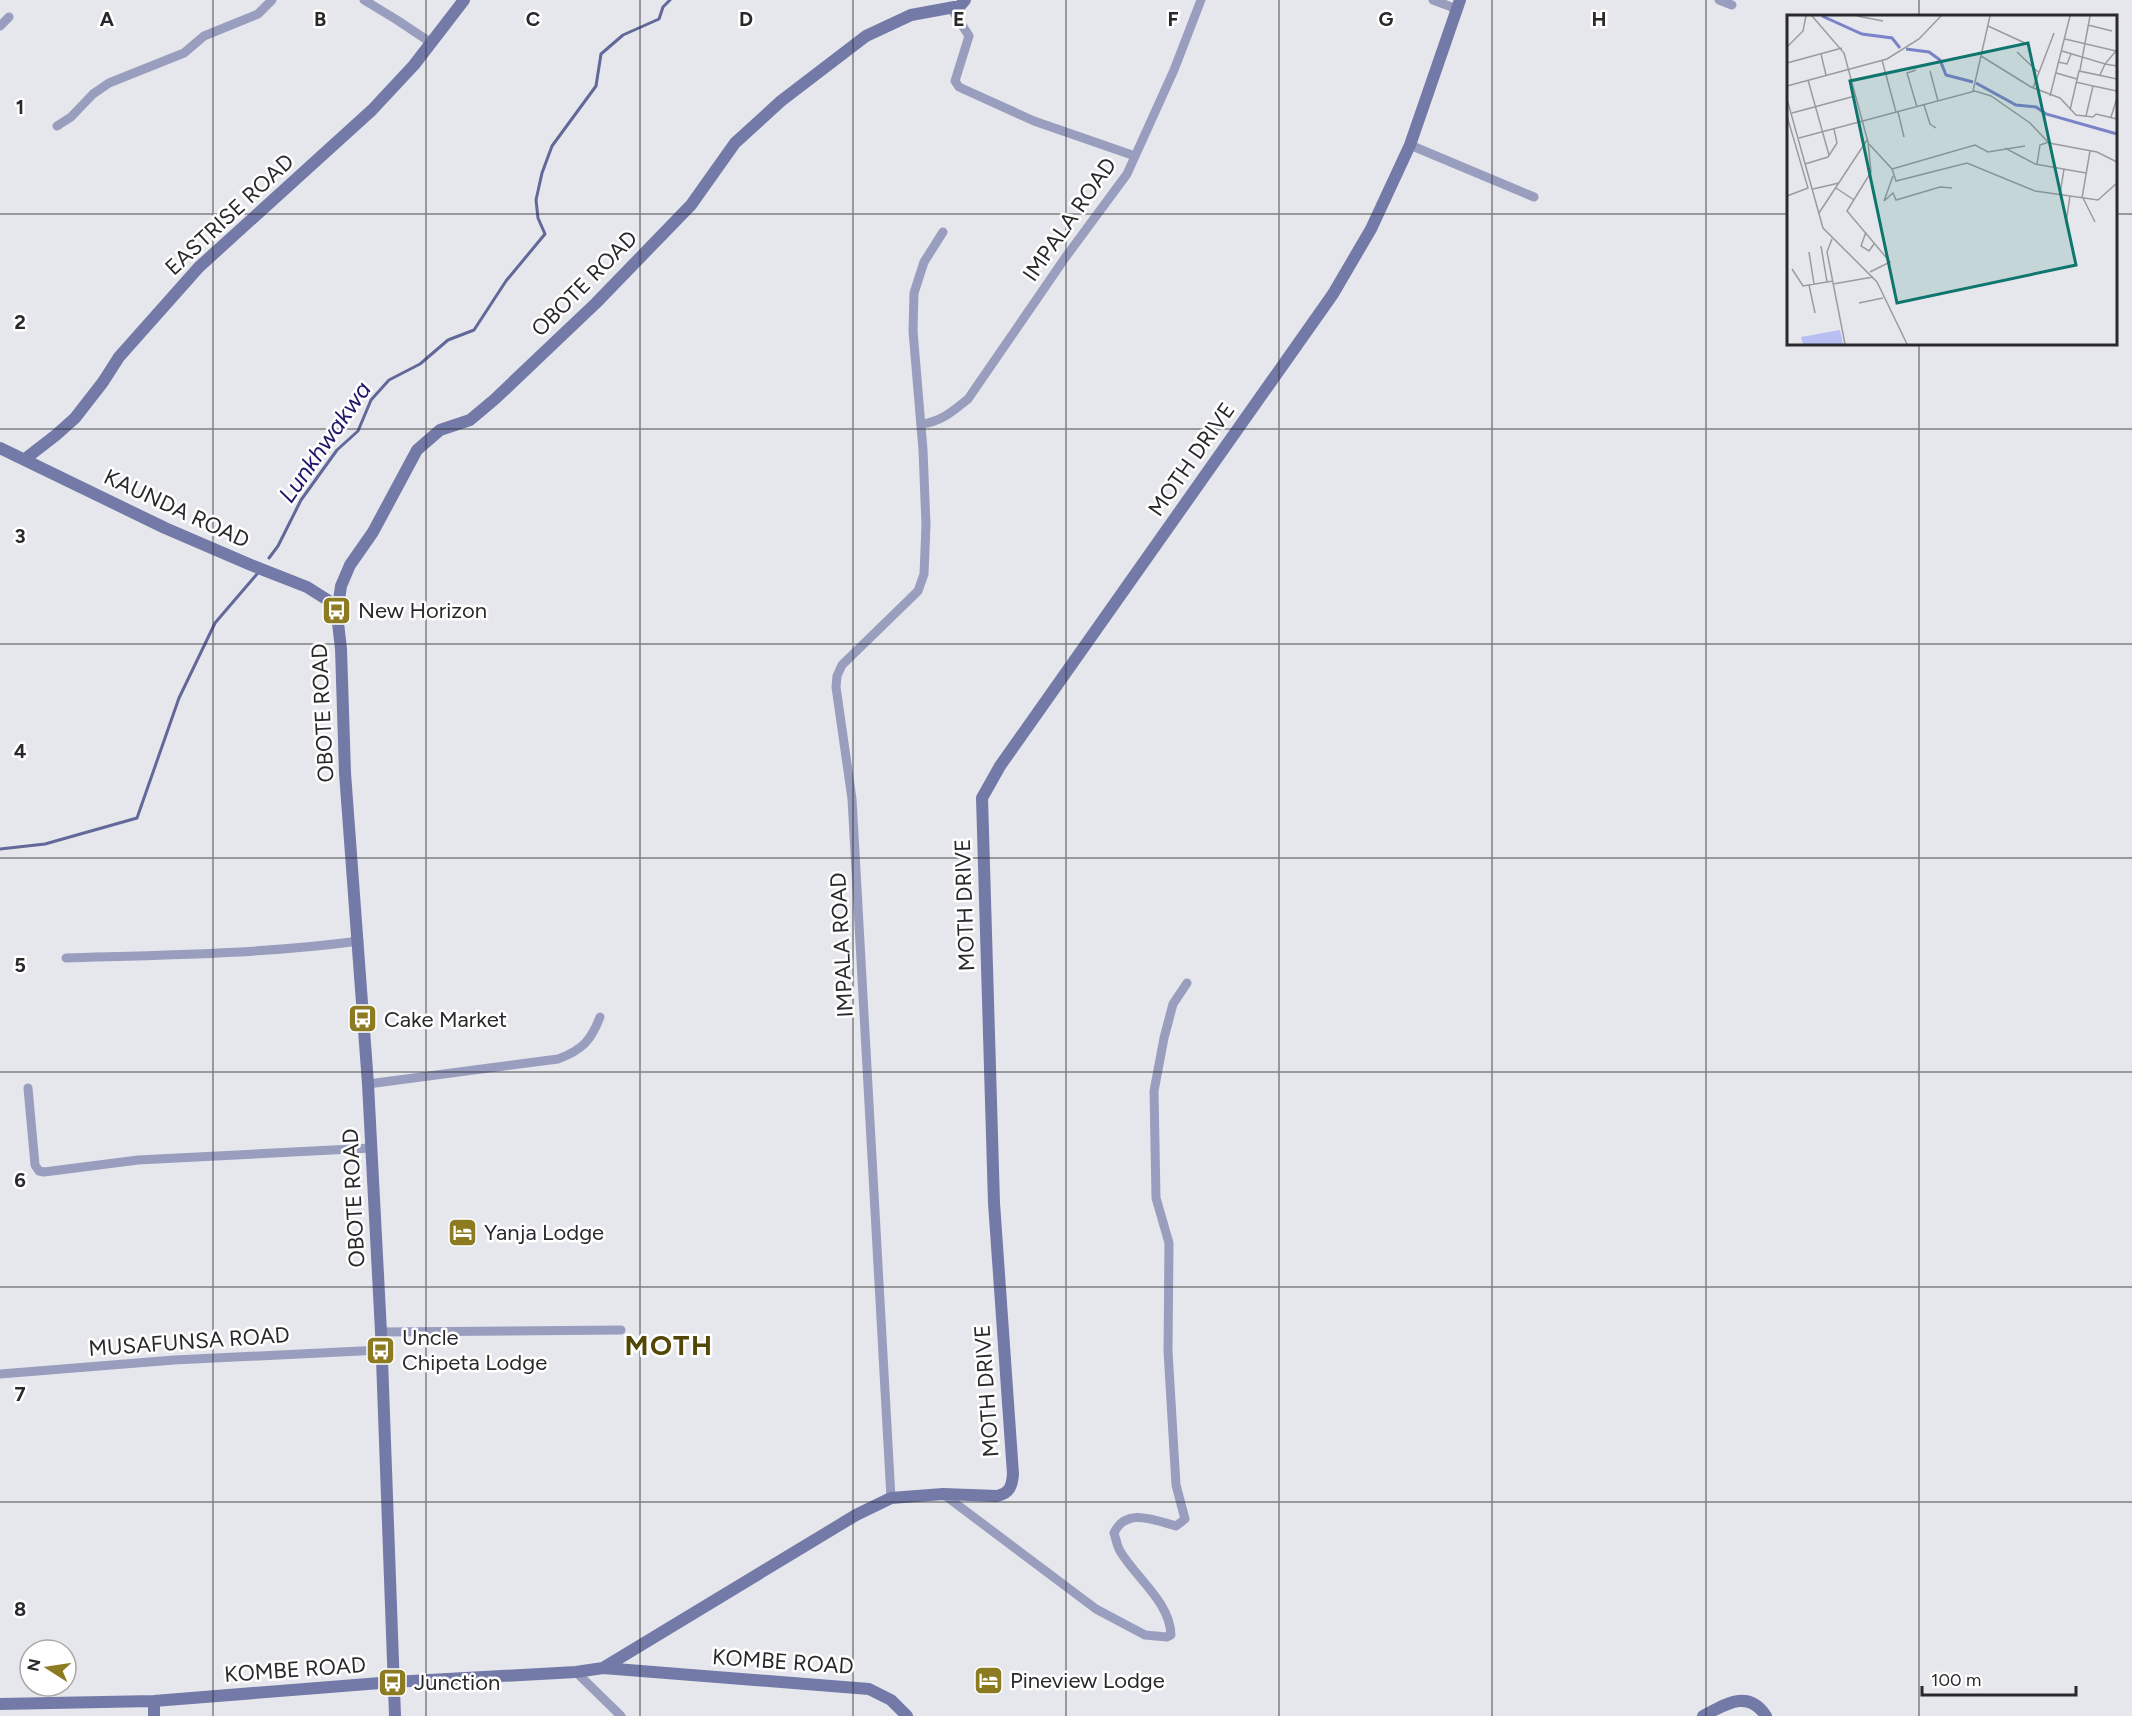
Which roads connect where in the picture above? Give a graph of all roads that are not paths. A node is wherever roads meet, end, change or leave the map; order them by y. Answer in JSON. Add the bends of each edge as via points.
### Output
{"nodes":[{"id":1,"x":272,"y":0,"type":"edge"},
{"id":2,"x":363,"y":0,"type":"edge"},
{"id":3,"x":464,"y":0,"type":"edge"},
{"id":4,"x":965,"y":0,"type":"edge"},
{"id":5,"x":1201,"y":0,"type":"edge"},
{"id":6,"x":1434,"y":0,"type":"edge"},
{"id":7,"x":1719,"y":0,"type":"edge"},
{"id":8,"x":1458,"y":4,"type":"edge"},
{"id":9,"x":1732,"y":5,"type":"dead end"},
{"id":10,"x":951,"y":8,"type":"junction"},
{"id":11,"x":9,"y":17,"type":"dead end"},
{"id":12,"x":0,"y":26,"type":"edge"},
{"id":13,"x":429,"y":42,"type":"junction"},
{"id":14,"x":57,"y":126,"type":"dead end"},
{"id":15,"x":1410,"y":145,"type":"junction"},
{"id":16,"x":1136,"y":156,"type":"junction"},
{"id":17,"x":1534,"y":197,"type":"dead end"},
{"id":18,"x":943,"y":232,"type":"dead end"},
{"id":19,"x":921,"y":424,"type":"junction"},
{"id":20,"x":0,"y":448,"type":"edge"},
{"id":21,"x":25,"y":459,"type":"junction"},
{"id":22,"x":338,"y":606,"type":"junction"},
{"id":23,"x":359,"y":941,"type":"junction"},
{"id":24,"x":66,"y":958,"type":"dead end"},
{"id":25,"x":1187,"y":983,"type":"dead end"},
{"id":26,"x":600,"y":1017,"type":"dead end"},
{"id":27,"x":368,"y":1084,"type":"junction"},
{"id":28,"x":28,"y":1088,"type":"dead end"},
{"id":29,"x":371,"y":1148,"type":"junction"},
{"id":30,"x":621,"y":1330,"type":"dead end"},
{"id":31,"x":381,"y":1332,"type":"junction"},
{"id":32,"x":381,"y":1350,"type":"junction"},
{"id":33,"x":0,"y":1374,"type":"edge"},
{"id":34,"x":943,"y":1494,"type":"junction"},
{"id":35,"x":891,"y":1498,"type":"junction"},
{"id":36,"x":603,"y":1668,"type":"junction"},
{"id":37,"x":576,"y":1672,"type":"junction"},
{"id":38,"x":393,"y":1682,"type":"junction"},
{"id":39,"x":154,"y":1701,"type":"junction"},
{"id":40,"x":0,"y":1704,"type":"edge"},
{"id":41,"x":154,"y":1716,"type":"edge"},
{"id":42,"x":395,"y":1716,"type":"edge"},
{"id":43,"x":621,"y":1716,"type":"edge"},
{"id":44,"x":907,"y":1716,"type":"edge"},
{"id":45,"x":1703,"y":1716,"type":"edge"},
{"id":46,"x":1766,"y":1716,"type":"edge"}],
"edges":[{"from":1,"to":14,"type":"street","via":[[258,14],[204,36],[184,53],[109,83]]},
{"from":2,"to":13,"type":"street"},
{"from":3,"to":13,"type":"street","name":"EASTRISE ROAD"},
{"from":4,"to":10,"type":"street","name":"OBOTE ROAD"},
{"from":5,"to":16,"type":"street","name":"IMPALA ROAD"},
{"from":6,"to":8,"type":"street"},
{"from":7,"to":9,"type":"street"},
{"from":8,"to":15,"type":"street","name":"MOTH DRIVE"},
{"from":10,"to":16,"type":"street","via":[[969,36],[956,74],[959,87],[1034,121]]},
{"from":10,"to":22,"type":"street","name":"OBOTE ROAD","via":[[911,15],[866,36],[781,101],[735,143],[691,205],[596,303],[470,420],[440,430],[417,450],[373,532],[350,565]]},
{"from":11,"to":12,"type":"street"},
{"from":13,"to":21,"type":"street","name":"EASTRISE ROAD","via":[[372,110],[199,267],[118,357],[75,418]]},
{"from":15,"to":17,"type":"street"},
{"from":15,"to":34,"type":"street","name":"MOTH DRIVE","via":[[1371,229],[1333,294],[1000,766],[982,798],[994,1203],[1013,1474],[1005,1494]]},
{"from":16,"to":19,"type":"street","name":"IMPALA ROAD","via":[[1128,174],[968,399],[934,423]]},
{"from":18,"to":19,"type":"street","name":"IMPALA ROAD","via":[[924,262],[914,293],[913,331]]},
{"from":19,"to":35,"type":"street","name":"IMPALA ROAD","via":[[926,525],[923,582],[842,665],[836,687],[852,799]]},
{"from":20,"to":21,"type":"street","name":"KAUNDA ROAD"},
{"from":21,"to":22,"type":"street","name":"KAUNDA ROAD","via":[[165,528],[307,586]]},
{"from":22,"to":23,"type":"street","name":"OBOTE ROAD","via":[[345,773]]},
{"from":23,"to":24,"type":"street","via":[[307,948]]},
{"from":23,"to":27,"type":"street","name":"OBOTE ROAD"},
{"from":25,"to":34,"type":"street","via":[[1173,1004],[1154,1091],[1156,1198],[1169,1243],[1168,1351],[1176,1485],[1185,1519],[1176,1526],[1132,1517],[1119,1524],[1114,1533],[1119,1550],[1161,1605],[1171,1623],[1171,1635],[1145,1635],[1096,1609]]},
{"from":26,"to":27,"type":"street","via":[[577,1052],[558,1059]]},
{"from":27,"to":29,"type":"street","name":"OBOTE ROAD"},
{"from":28,"to":29,"type":"street","via":[[35,1165],[44,1172],[138,1160]]},
{"from":29,"to":31,"type":"street","name":"OBOTE ROAD"},
{"from":30,"to":31,"type":"street"},
{"from":31,"to":32,"type":"street","name":"OBOTE ROAD"},
{"from":32,"to":33,"type":"street","name":"MUSAFUNSA ROAD","via":[[174,1360]]},
{"from":32,"to":38,"type":"street","name":"OBOTE ROAD"},
{"from":34,"to":35,"type":"street","name":"MOTH DRIVE"},
{"from":35,"to":36,"type":"street","name":"MOTH DRIVE","via":[[856,1515]]},
{"from":36,"to":37,"type":"street","name":"KOMBE ROAD"},
{"from":36,"to":44,"type":"street","name":"KOMBE ROAD","via":[[869,1689],[891,1700]]},
{"from":37,"to":38,"type":"street","name":"KOMBE ROAD"},
{"from":37,"to":43,"type":"street"},
{"from":38,"to":39,"type":"street","name":"KOMBE ROAD"},
{"from":38,"to":42,"type":"street","name":"OBOTE ROAD"},
{"from":39,"to":40,"type":"street","name":"KOMBE ROAD"},
{"from":39,"to":41,"type":"street"},
{"from":45,"to":46,"type":"street","via":[[1726,1703],[1741,1700],[1754,1703]]}]}
